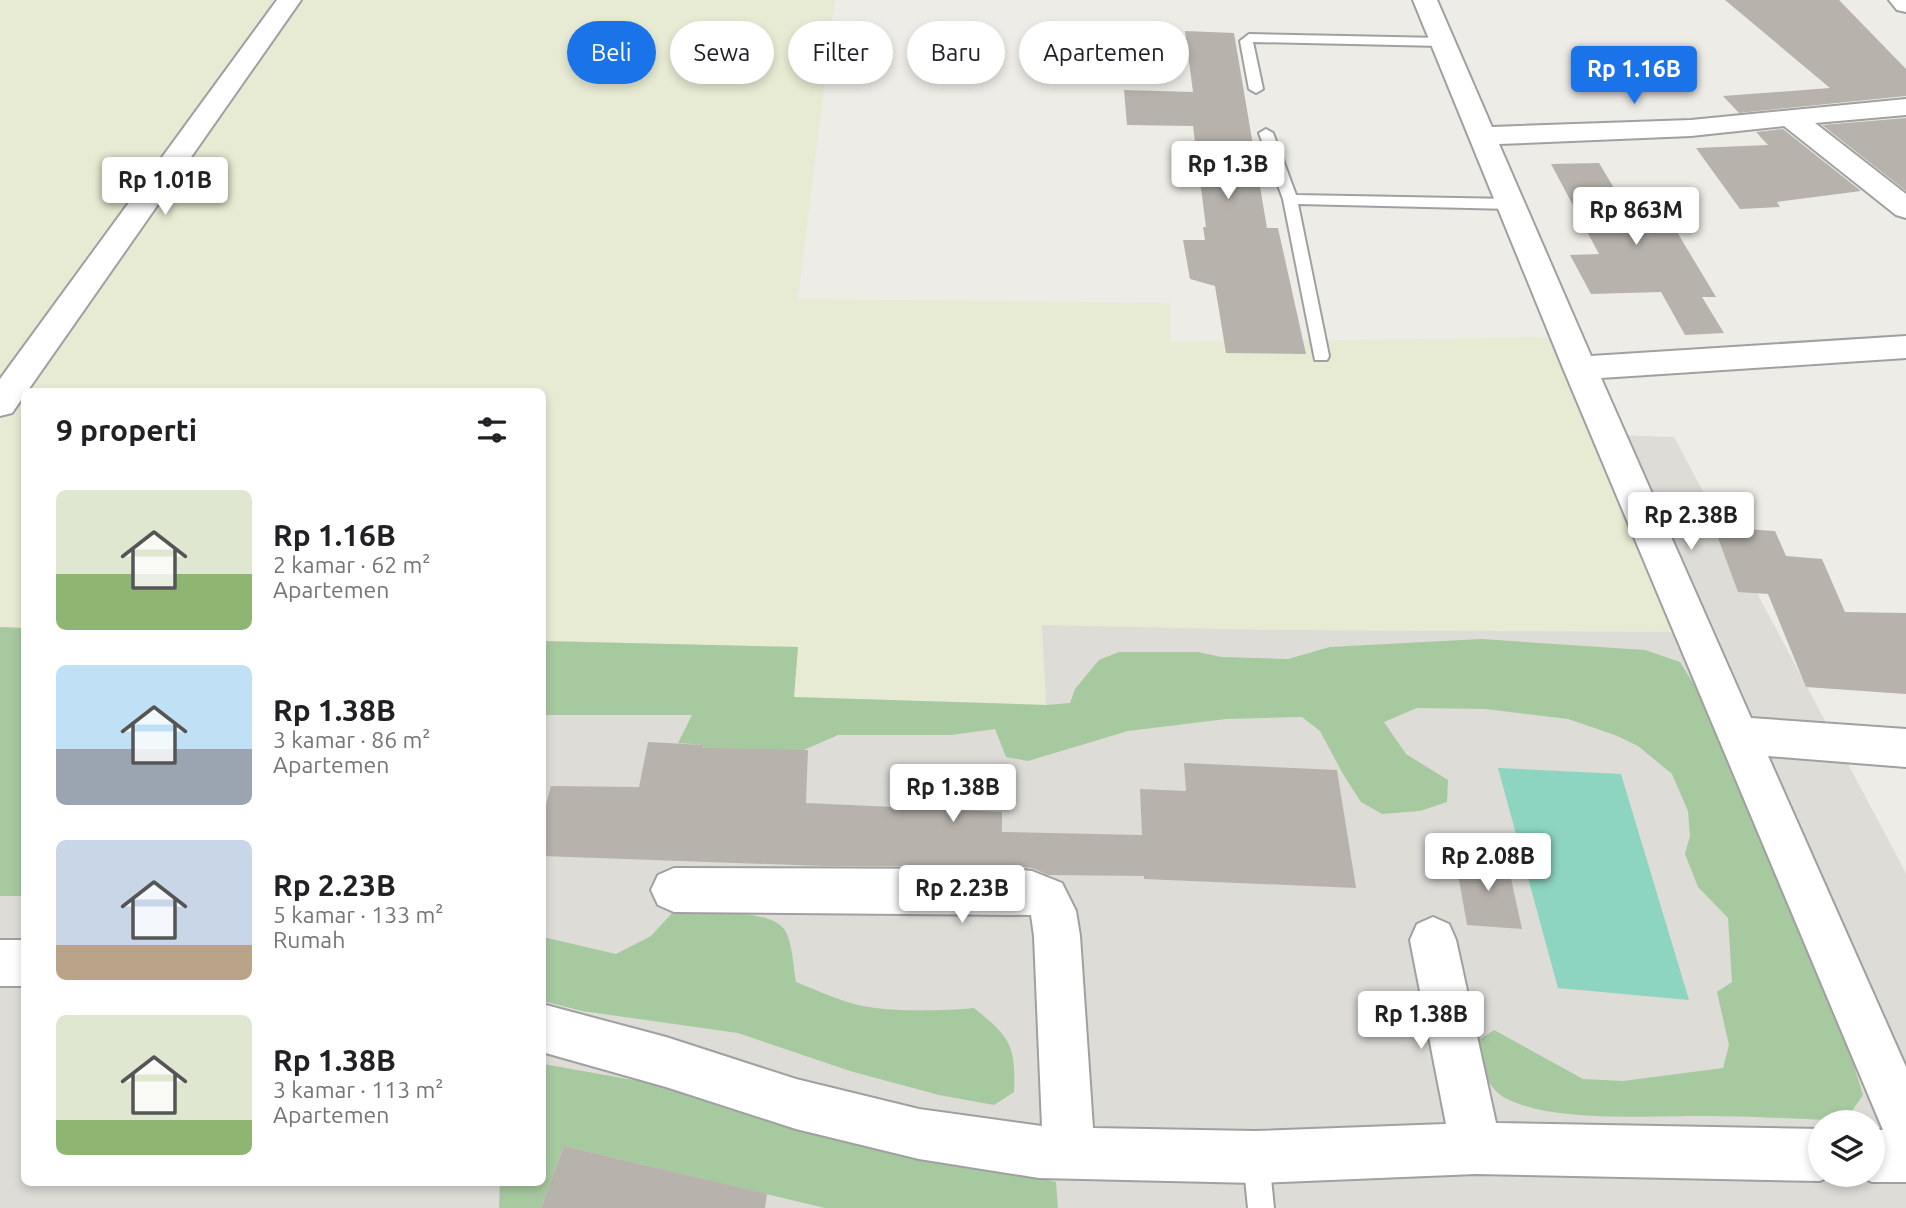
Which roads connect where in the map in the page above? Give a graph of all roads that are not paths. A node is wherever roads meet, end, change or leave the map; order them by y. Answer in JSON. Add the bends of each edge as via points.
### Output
{"nodes":[{"id":1,"x":289,"y":0,"type":"edge"},
{"id":2,"x":1425,"y":0,"type":"edge"},
{"id":3,"x":1901,"y":0,"type":"edge"},
{"id":4,"x":1906,"y":5,"type":"edge"},
{"id":5,"x":1442,"y":41,"type":"junction"},
{"id":6,"x":1256,"y":89,"type":"dead end"},
{"id":7,"x":1906,"y":107,"type":"edge"},
{"id":8,"x":1790,"y":117,"type":"junction"},
{"id":9,"x":1266,"y":133,"type":"dead end"},
{"id":10,"x":1482,"y":136,"type":"junction"},
{"id":11,"x":1290,"y":199,"type":"junction"},
{"id":12,"x":1511,"y":204,"type":"junction"},
{"id":13,"x":1906,"y":209,"type":"edge"},
{"id":14,"x":1906,"y":347,"type":"edge"},
{"id":15,"x":1321,"y":356,"type":"dead end"},
{"id":16,"x":1580,"y":368,"type":"junction"},
{"id":17,"x":0,"y":404,"type":"edge"},
{"id":18,"x":1738,"y":735,"type":"junction"},
{"id":19,"x":1906,"y":748,"type":"edge"},
{"id":20,"x":674,"y":890,"type":"dead end"},
{"id":21,"x":1433,"y":940,"type":"dead end"},
{"id":22,"x":0,"y":963,"type":"edge"},
{"id":23,"x":21,"y":963,"type":"edge"},
{"id":24,"x":546,"y":1029,"type":"edge"},
{"id":25,"x":1906,"y":1125,"type":"edge"},
{"id":26,"x":1476,"y":1148,"type":"junction"},
{"id":27,"x":1069,"y":1152,"type":"junction"},
{"id":28,"x":1808,"y":1155,"type":"edge"},
{"id":29,"x":1885,"y":1156,"type":"edge"},
{"id":30,"x":1906,"y":1156,"type":"edge"},
{"id":31,"x":1255,"y":1157,"type":"junction"},
{"id":32,"x":1261,"y":1208,"type":"edge"}],
"edges":[{"from":1,"to":17,"type":"street"},
{"from":2,"to":5,"type":"street"},
{"from":3,"to":4,"type":"street"},
{"from":5,"to":6,"type":"lane","via":[[1255,37],[1246,41]]},
{"from":5,"to":10,"type":"street"},
{"from":7,"to":8,"type":"street"},
{"from":8,"to":10,"type":"street","via":[[1691,128]]},
{"from":8,"to":13,"type":"street"},
{"from":9,"to":11,"type":"lane"},
{"from":10,"to":12,"type":"street"},
{"from":11,"to":12,"type":"lane"},
{"from":11,"to":15,"type":"lane"},
{"from":12,"to":16,"type":"street"},
{"from":14,"to":16,"type":"street"},
{"from":16,"to":18,"type":"street"},
{"from":18,"to":19,"type":"street"},
{"from":18,"to":25,"type":"street"},
{"from":20,"to":27,"type":"street","via":[[1009,891],[1046,898],[1057,936]]},
{"from":21,"to":26,"type":"street"},
{"from":22,"to":23,"type":"street"},
{"from":24,"to":27,"type":"street","via":[[796,1104],[919,1134],[1039,1152]]},
{"from":26,"to":28,"type":"street"},
{"from":26,"to":31,"type":"street"},
{"from":27,"to":31,"type":"street"},
{"from":29,"to":30,"type":"street"},
{"from":31,"to":32,"type":"lane"}]}
